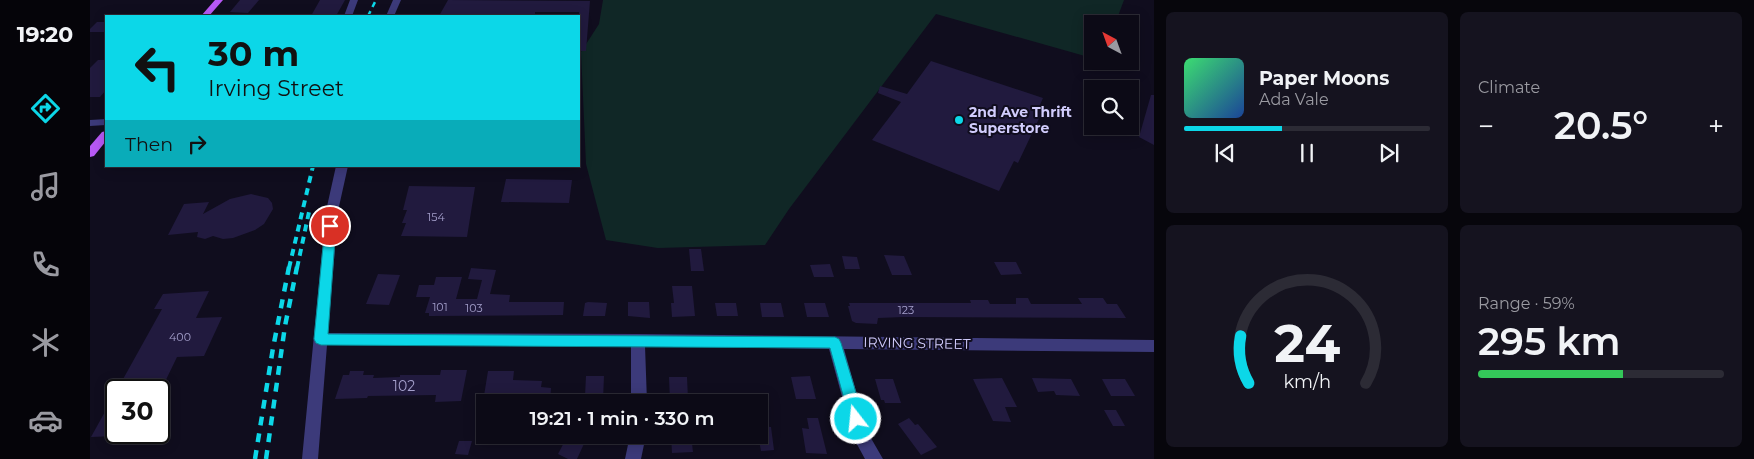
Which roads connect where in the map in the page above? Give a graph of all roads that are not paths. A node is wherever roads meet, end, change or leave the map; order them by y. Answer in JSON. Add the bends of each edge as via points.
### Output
{"nodes":[{"id":1,"x":218,"y":0,"type":"edge"},
{"id":2,"x":354,"y":0,"type":"edge"},
{"id":3,"x":397,"y":0,"type":"edge"},
{"id":4,"x":206,"y":15,"type":"edge"},
{"id":5,"x":348,"y":15,"type":"edge"},
{"id":6,"x":390,"y":15,"type":"edge"},
{"id":7,"x":105,"y":122,"type":"edge"},
{"id":8,"x":90,"y":123,"type":"edge"},
{"id":9,"x":105,"y":135,"type":"edge"},
{"id":10,"x":90,"y":153,"type":"edge"},
{"id":11,"x":342,"y":167,"type":"edge"},
{"id":12,"x":321,"y":339,"type":"junction"},
{"id":13,"x":638,"y":340,"type":"junction"},
{"id":14,"x":835,"y":343,"type":"junction"},
{"id":15,"x":1154,"y":346,"type":"edge"},
{"id":16,"x":639,"y":394,"type":"edge"},
{"id":17,"x":636,"y":444,"type":"edge"},
{"id":18,"x":310,"y":459,"type":"edge"},
{"id":19,"x":633,"y":459,"type":"edge"},
{"id":20,"x":875,"y":459,"type":"edge"}],
"edges":[{"from":1,"to":4,"type":"main road"},
{"from":2,"to":5,"type":"street"},
{"from":3,"to":6,"type":"street"},
{"from":7,"to":8,"type":"street"},
{"from":9,"to":10,"type":"main road"},
{"from":11,"to":12,"type":"street","via":[[332,211]]},
{"from":12,"to":13,"type":"street","name":"IRVING STREET"},
{"from":12,"to":18,"type":"street"},
{"from":13,"to":14,"type":"street","name":"IRVING STREET"},
{"from":13,"to":16,"type":"street"},
{"from":14,"to":15,"type":"street","name":"IRVING STREET"},
{"from":14,"to":20,"type":"street","via":[[862,437]]},
{"from":17,"to":19,"type":"street"}]}
